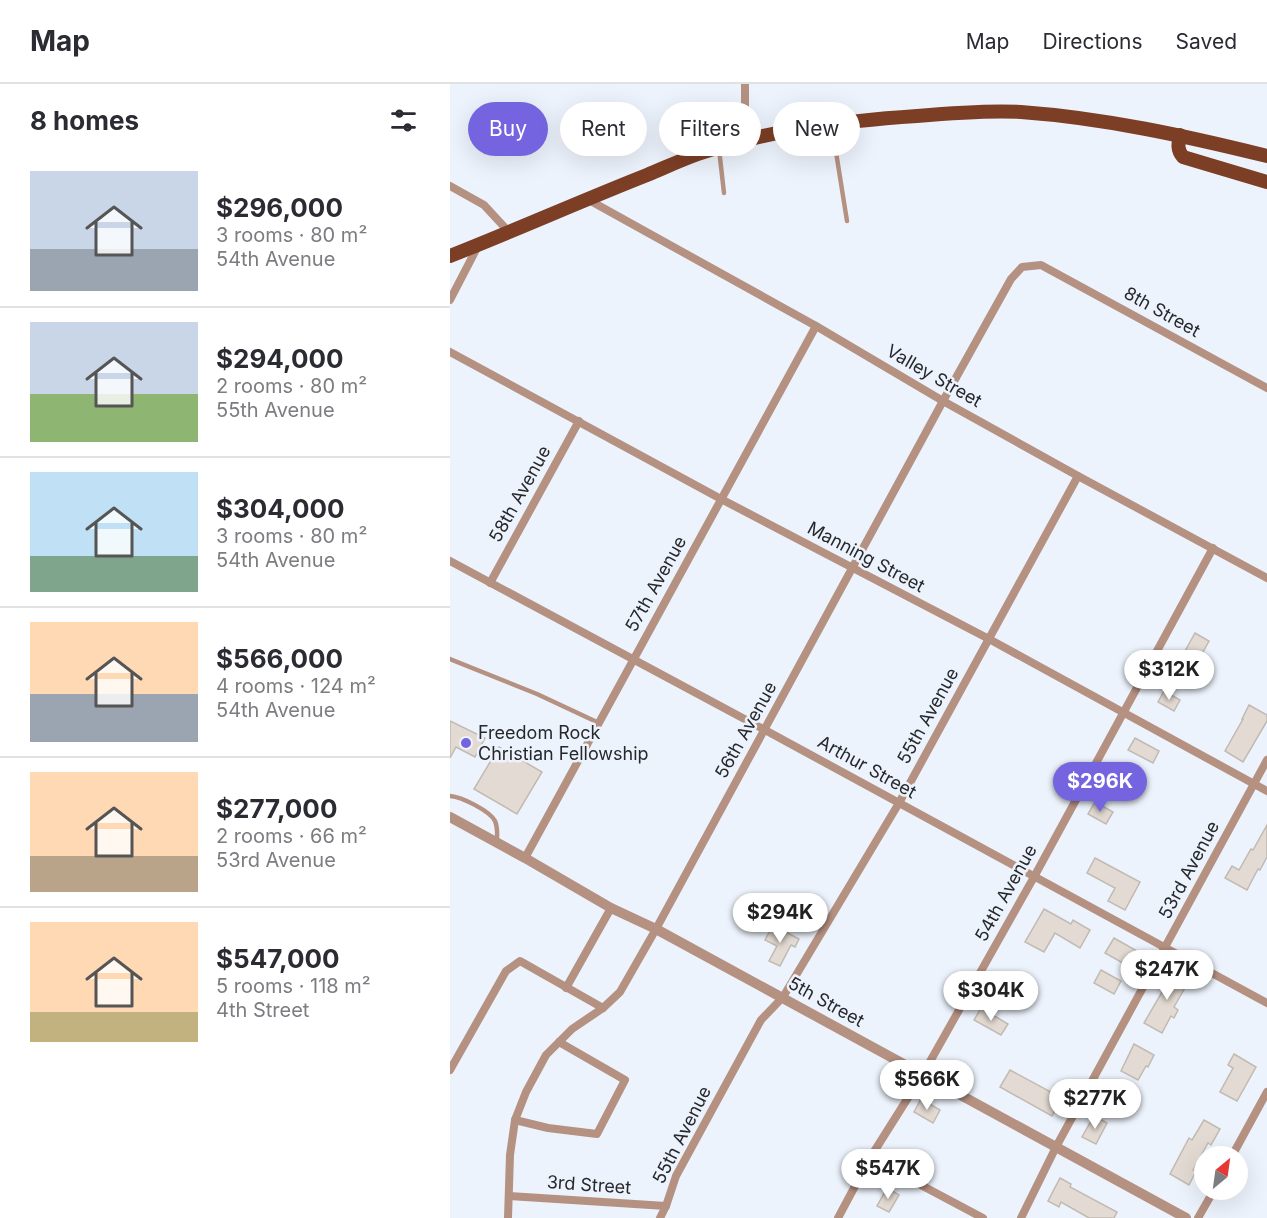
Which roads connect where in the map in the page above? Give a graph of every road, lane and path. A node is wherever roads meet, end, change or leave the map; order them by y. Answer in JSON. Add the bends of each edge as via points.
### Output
{"nodes":[{"id":1,"x":745,"y":84,"type":"edge"},
{"id":2,"x":745,"y":102,"type":"edge"},
{"id":3,"x":860,"y":120,"type":"edge"},
{"id":4,"x":1180,"y":135,"type":"junction"},
{"id":5,"x":1199,"y":139,"type":"junction"},
{"id":6,"x":693,"y":156,"type":"edge"},
{"id":7,"x":719,"y":156,"type":"edge"},
{"id":8,"x":836,"y":156,"type":"edge"},
{"id":9,"x":1267,"y":156,"type":"edge"},
{"id":10,"x":1267,"y":166,"type":"edge"},
{"id":11,"x":1267,"y":182,"type":"edge"},
{"id":12,"x":450,"y":186,"type":"edge"},
{"id":13,"x":724,"y":193,"type":"dead end"},
{"id":14,"x":587,"y":199,"type":"junction"},
{"id":15,"x":847,"y":221,"type":"dead end"},
{"id":16,"x":509,"y":232,"type":"junction"},
{"id":17,"x":480,"y":244,"type":"junction"},
{"id":18,"x":450,"y":256,"type":"edge"},
{"id":19,"x":1041,"y":265,"type":"joint"},
{"id":20,"x":450,"y":300,"type":"edge"},
{"id":21,"x":816,"y":326,"type":"junction"},
{"id":22,"x":450,"y":352,"type":"edge"},
{"id":23,"x":1267,"y":387,"type":"edge"},
{"id":24,"x":943,"y":401,"type":"junction"},
{"id":25,"x":579,"y":421,"type":"junction"},
{"id":26,"x":1078,"y":476,"type":"junction"},
{"id":27,"x":721,"y":499,"type":"junction"},
{"id":28,"x":1213,"y":548,"type":"junction"},
{"id":29,"x":450,"y":561,"type":"edge"},
{"id":30,"x":852,"y":569,"type":"junction"},
{"id":31,"x":1267,"y":578,"type":"edge"},
{"id":32,"x":490,"y":583,"type":"junction"},
{"id":33,"x":989,"y":639,"type":"junction"},
{"id":34,"x":450,"y":659,"type":"edge"},
{"id":35,"x":634,"y":659,"type":"junction"},
{"id":36,"x":1123,"y":712,"type":"junction"},
{"id":37,"x":599,"y":723,"type":"junction"},
{"id":38,"x":765,"y":730,"type":"junction"},
{"id":39,"x":1267,"y":760,"type":"edge"},
{"id":40,"x":1254,"y":784,"type":"junction"},
{"id":41,"x":1267,"y":791,"type":"edge"},
{"id":42,"x":450,"y":796,"type":"edge"},
{"id":43,"x":899,"y":803,"type":"junction"},
{"id":44,"x":450,"y":817,"type":"edge"},
{"id":45,"x":497,"y":842,"type":"junction"},
{"id":46,"x":525,"y":858,"type":"junction"},
{"id":47,"x":1034,"y":877,"type":"junction"},
{"id":48,"x":611,"y":908,"type":"junction"},
{"id":49,"x":657,"y":929,"type":"junction"},
{"id":50,"x":1165,"y":949,"type":"junction"},
{"id":51,"x":566,"y":988,"type":"junction"},
{"id":52,"x":783,"y":997,"type":"junction"},
{"id":53,"x":1267,"y":1004,"type":"edge"},
{"id":54,"x":603,"y":1008,"type":"junction"},
{"id":55,"x":559,"y":1042,"type":"junction"},
{"id":56,"x":450,"y":1070,"type":"edge"},
{"id":57,"x":923,"y":1074,"type":"junction"},
{"id":58,"x":1267,"y":1092,"type":"edge"},
{"id":59,"x":515,"y":1120,"type":"junction"},
{"id":60,"x":1237,"y":1146,"type":"edge"},
{"id":61,"x":1056,"y":1147,"type":"junction"},
{"id":62,"x":870,"y":1158,"type":"junction"},
{"id":63,"x":509,"y":1196,"type":"junction"},
{"id":64,"x":1208,"y":1200,"type":"edge"},
{"id":65,"x":666,"y":1206,"type":"junction"},
{"id":66,"x":508,"y":1218,"type":"edge"},
{"id":67,"x":660,"y":1218,"type":"edge"},
{"id":68,"x":838,"y":1218,"type":"edge"},
{"id":69,"x":983,"y":1218,"type":"edge"},
{"id":70,"x":1021,"y":1218,"type":"edge"},
{"id":71,"x":1186,"y":1218,"type":"edge"},
{"id":72,"x":1198,"y":1218,"type":"edge"}],
"edges":[{"from":1,"to":2,"type":"street"},
{"from":3,"to":4,"type":"main road","via":[[957,112],[1018,112]]},
{"from":4,"to":5,"type":"main road"},
{"from":4,"to":11,"type":"main road","via":[[1178,147],[1183,157]]},
{"from":5,"to":9,"type":"main road"},
{"from":5,"to":10,"type":"main road"},
{"from":6,"to":14,"type":"main road"},
{"from":7,"to":13,"type":"lane"},
{"from":8,"to":15,"type":"lane"},
{"from":12,"to":16,"type":"street","via":[[484,205]]},
{"from":14,"to":16,"type":"main road"},
{"from":14,"to":21,"type":"street","name":"Valley Street"},
{"from":16,"to":17,"type":"main road"},
{"from":17,"to":18,"type":"main road"},
{"from":17,"to":20,"type":"street"},
{"from":19,"to":23,"type":"street","name":"8th Street"},
{"from":19,"to":24,"type":"street","name":"56th Avenue","via":[[1022,267],[1011,279]]},
{"from":21,"to":24,"type":"street","name":"Valley Street"},
{"from":21,"to":27,"type":"street","name":"57th Avenue"},
{"from":22,"to":25,"type":"street","name":"Manning Street"},
{"from":24,"to":26,"type":"street","name":"Valley Street"},
{"from":24,"to":30,"type":"street","name":"56th Avenue"},
{"from":25,"to":27,"type":"street","name":"Manning Street"},
{"from":25,"to":32,"type":"street","name":"58th Avenue"},
{"from":26,"to":28,"type":"street","name":"Valley Street"},
{"from":26,"to":33,"type":"street","name":"55th Avenue"},
{"from":27,"to":30,"type":"street","name":"Manning Street"},
{"from":27,"to":35,"type":"street","name":"57th Avenue"},
{"from":28,"to":31,"type":"street","name":"Valley Street"},
{"from":28,"to":36,"type":"street","name":"54th Avenue"},
{"from":29,"to":32,"type":"street","name":"Arthur Street"},
{"from":30,"to":33,"type":"street","name":"Manning Street"},
{"from":30,"to":38,"type":"street","name":"56th Avenue"},
{"from":32,"to":35,"type":"street","name":"Arthur Street"},
{"from":33,"to":36,"type":"street","name":"Manning Street"},
{"from":33,"to":43,"type":"street","name":"55th Avenue"},
{"from":34,"to":37,"type":"lane"},
{"from":35,"to":37,"type":"street","name":"57th Avenue"},
{"from":35,"to":38,"type":"street","name":"Arthur Street"},
{"from":36,"to":40,"type":"street","name":"Manning Street"},
{"from":36,"to":47,"type":"street","name":"54th Avenue"},
{"from":37,"to":46,"type":"street","name":"57th Avenue"},
{"from":38,"to":43,"type":"street","name":"Arthur Street"},
{"from":38,"to":49,"type":"street","name":"56th Avenue"},
{"from":39,"to":40,"type":"street","name":"53rd Avenue"},
{"from":40,"to":41,"type":"street","name":"Manning Street"},
{"from":40,"to":50,"type":"street","name":"53rd Avenue"},
{"from":42,"to":45,"type":"lane","via":[[484,810],[494,819]]},
{"from":43,"to":47,"type":"street","name":"Arthur Street"},
{"from":43,"to":52,"type":"street","name":"55th Avenue"},
{"from":44,"to":45,"type":"street","name":"5th Street"},
{"from":45,"to":46,"type":"street","name":"5th Street"},
{"from":46,"to":48,"type":"street","name":"5th Street"},
{"from":47,"to":50,"type":"street","name":"Arthur Street"},
{"from":47,"to":57,"type":"street","name":"54th Avenue"},
{"from":48,"to":49,"type":"street","name":"5th Street"},
{"from":48,"to":51,"type":"street"},
{"from":49,"to":52,"type":"street","name":"5th Street"},
{"from":49,"to":54,"type":"street","name":"56th Avenue","via":[[620,992]]},
{"from":50,"to":53,"type":"street","name":"Arthur Street"},
{"from":50,"to":61,"type":"street","name":"53rd Avenue"},
{"from":51,"to":54,"type":"street"},
{"from":51,"to":56,"type":"street","via":[[520,961],[506,971]]},
{"from":52,"to":57,"type":"street","name":"5th Street"},
{"from":52,"to":65,"type":"street","name":"55th Avenue","via":[[762,1020],[676,1176]]},
{"from":54,"to":55,"type":"street","name":"56th Avenue"},
{"from":55,"to":59,"type":"street","name":"56th Avenue","via":[[546,1055]]},
{"from":55,"to":59,"type":"street","via":[[625,1080],[597,1134]]},
{"from":57,"to":61,"type":"street","name":"5th Street"},
{"from":57,"to":62,"type":"street","name":"54th Avenue"},
{"from":58,"to":60,"type":"street"},
{"from":59,"to":63,"type":"street","name":"56th Avenue"},
{"from":61,"to":70,"type":"street","name":"53rd Avenue"},
{"from":61,"to":71,"type":"street","name":"5th Street"},
{"from":62,"to":68,"type":"street","name":"54th Avenue"},
{"from":62,"to":69,"type":"street"},
{"from":63,"to":65,"type":"street","name":"3rd Street"},
{"from":63,"to":66,"type":"street","name":"56th Avenue"},
{"from":64,"to":72,"type":"street"},
{"from":65,"to":67,"type":"street","name":"55th Avenue"}]}
